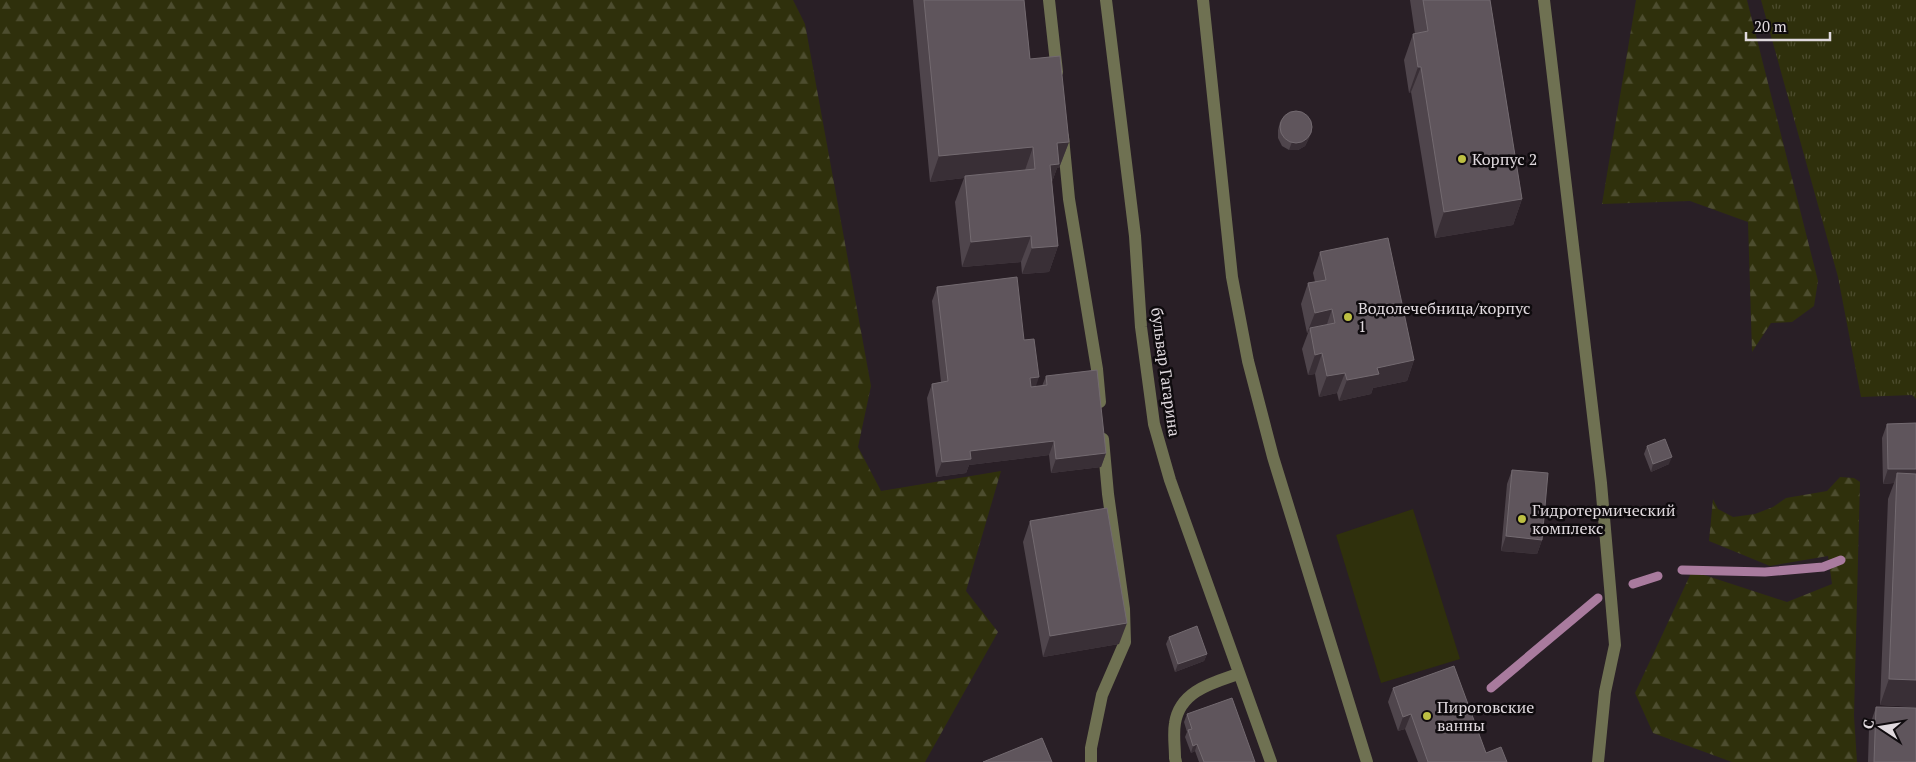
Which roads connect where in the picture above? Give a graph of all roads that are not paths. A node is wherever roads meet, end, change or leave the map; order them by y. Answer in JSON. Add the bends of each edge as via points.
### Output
{"nodes":[{"id":1,"x":1049,"y":0,"type":"edge"},
{"id":2,"x":1106,"y":0,"type":"edge"},
{"id":3,"x":1203,"y":0,"type":"edge"},
{"id":4,"x":1544,"y":0,"type":"edge"},
{"id":5,"x":1058,"y":90,"type":"edge"},
{"id":6,"x":1062,"y":129,"type":"edge"},
{"id":7,"x":1238,"y":674,"type":"junction"},
{"id":8,"x":1090,"y":762,"type":"edge"},
{"id":9,"x":1176,"y":762,"type":"edge"},
{"id":10,"x":1271,"y":762,"type":"edge"},
{"id":11,"x":1367,"y":762,"type":"edge"},
{"id":12,"x":1598,"y":762,"type":"edge"}],
"edges":[{"from":1,"to":5,"type":"street"},
{"from":2,"to":7,"type":"street","name":"бульвар Гагарина","via":[[1154,424],[1170,480]]},
{"from":3,"to":11,"type":"street","via":[[1232,277],[1248,361],[1276,466]]},
{"from":4,"to":12,"type":"street","via":[[1601,483],[1615,645],[1605,692]]},
{"from":6,"to":8,"type":"street","via":[[1097,369],[1108,494],[1124,609],[1125,642],[1102,695]]},
{"from":7,"to":9,"type":"street","via":[[1198,689],[1182,703],[1175,723]]},
{"from":7,"to":10,"type":"street","name":"бульвар Гагарина"}]}
